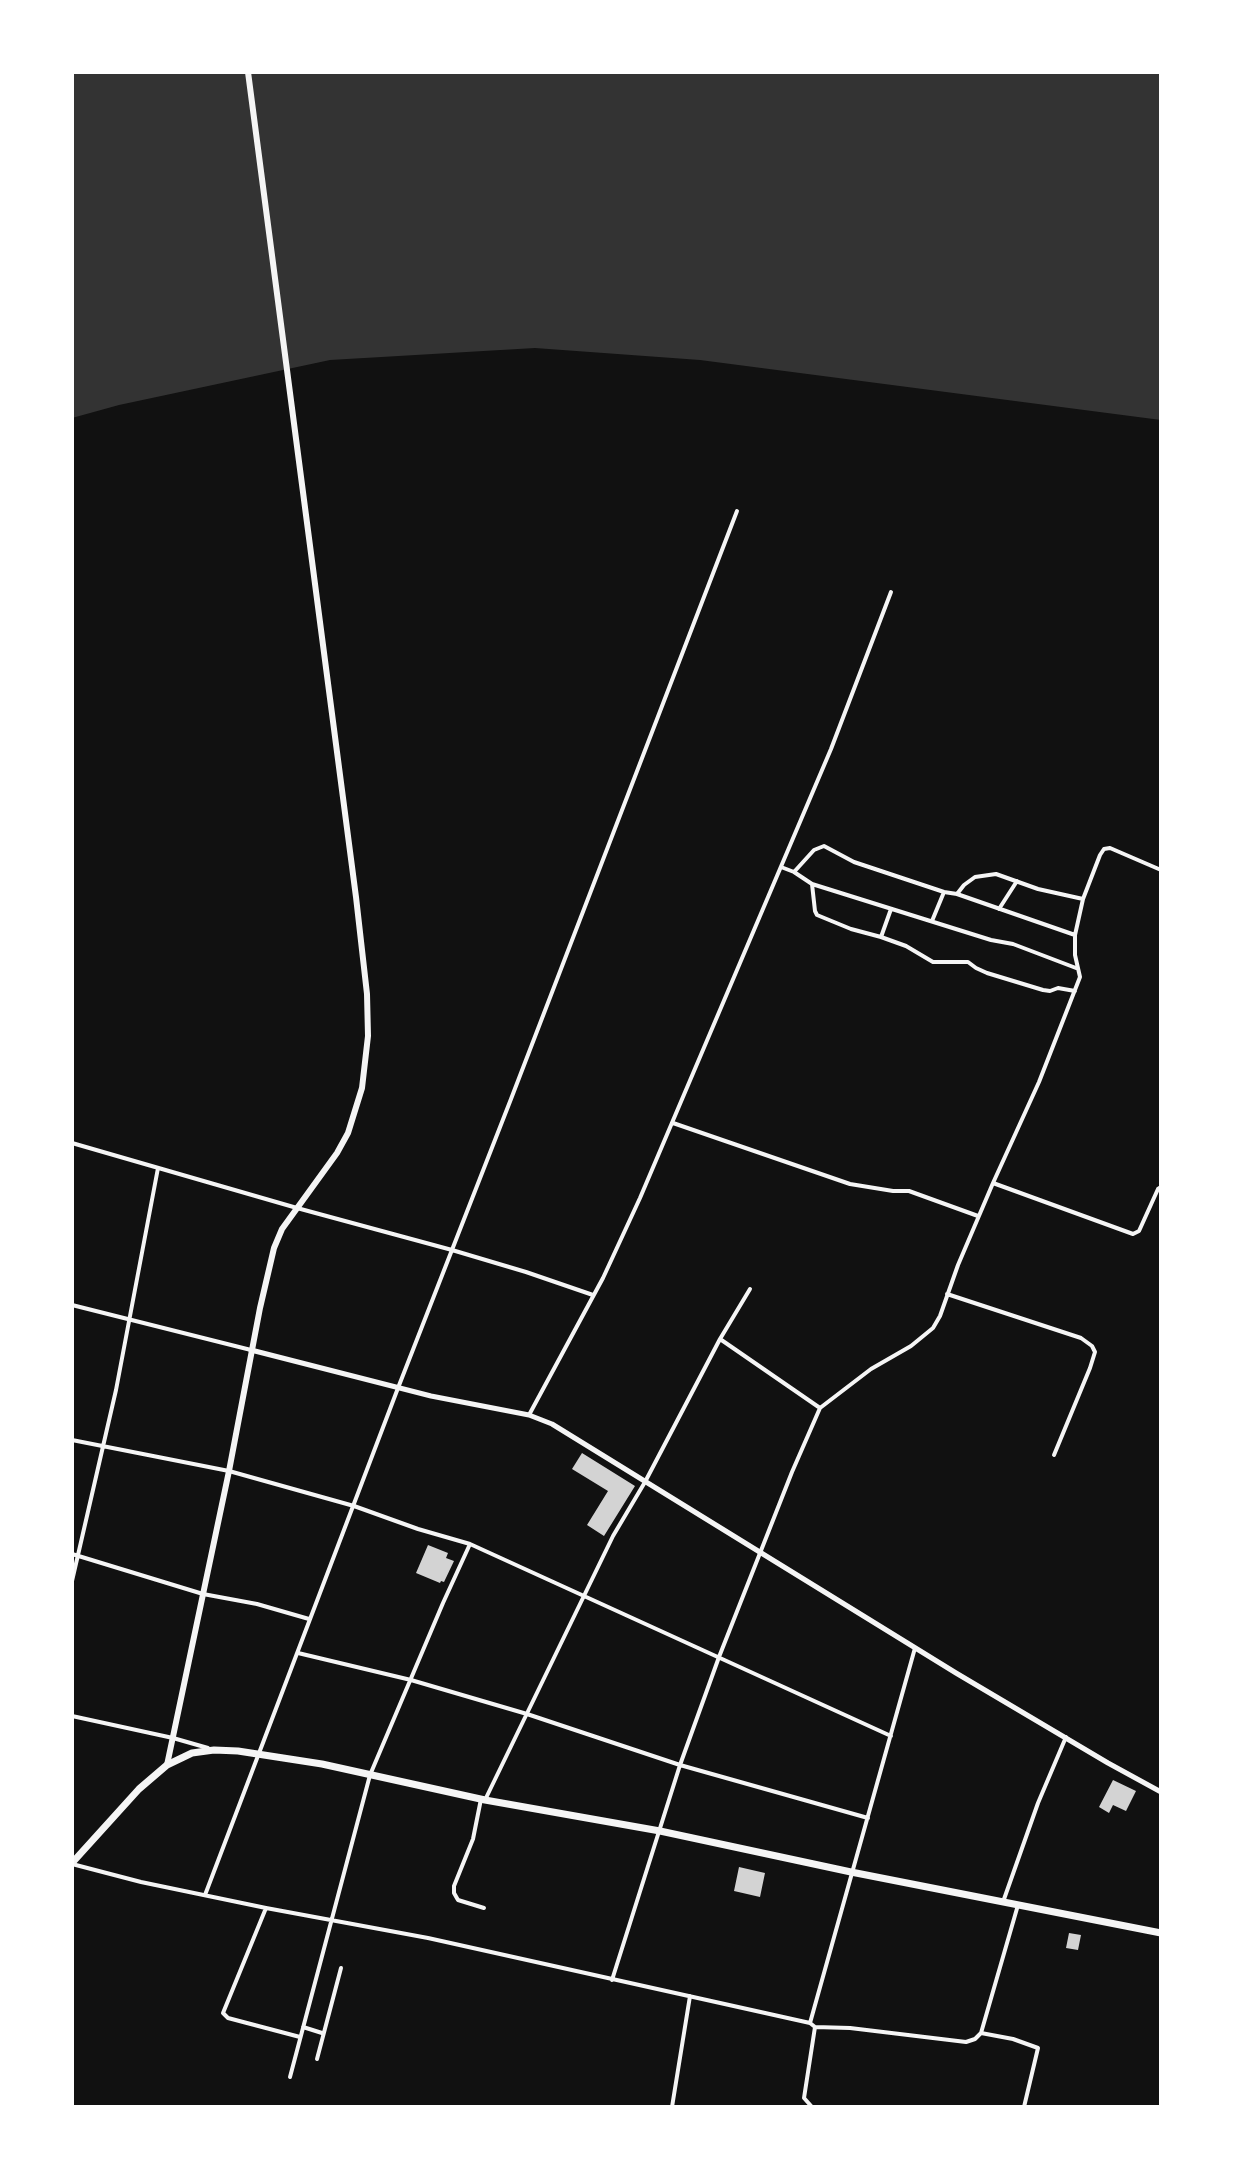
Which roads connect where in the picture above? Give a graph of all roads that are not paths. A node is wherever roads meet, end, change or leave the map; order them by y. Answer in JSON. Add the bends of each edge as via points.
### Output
{"nodes":[{"id":1,"x":248,"y":72,"type":"edge"},
{"id":2,"x":737,"y":511,"type":"dead end"},
{"id":3,"x":891,"y":592,"type":"dead end"},
{"id":4,"x":781,"y":867,"type":"junction"},
{"id":5,"x":1161,"y":870,"type":"edge"},
{"id":6,"x":794,"y":872,"type":"junction"},
{"id":7,"x":1017,"y":881,"type":"junction"},
{"id":8,"x":812,"y":884,"type":"junction"},
{"id":9,"x":944,"y":892,"type":"junction"},
{"id":10,"x":957,"y":894,"type":"junction"},
{"id":11,"x":1083,"y":899,"type":"junction"},
{"id":12,"x":891,"y":909,"type":"junction"},
{"id":13,"x":999,"y":909,"type":"junction"},
{"id":14,"x":932,"y":921,"type":"junction"},
{"id":15,"x":1075,"y":935,"type":"junction"},
{"id":16,"x":881,"y":937,"type":"junction"},
{"id":17,"x":1078,"y":969,"type":"junction"},
{"id":18,"x":1075,"y":991,"type":"junction"},
{"id":19,"x":673,"y":1123,"type":"junction"},
{"id":20,"x":72,"y":1143,"type":"edge"},
{"id":21,"x":158,"y":1168,"type":"junction"},
{"id":22,"x":993,"y":1183,"type":"junction"},
{"id":23,"x":1161,"y":1187,"type":"edge"},
{"id":24,"x":297,"y":1208,"type":"junction"},
{"id":25,"x":978,"y":1216,"type":"junction"},
{"id":26,"x":452,"y":1250,"type":"junction"},
{"id":27,"x":750,"y":1289,"type":"dead end"},
{"id":28,"x":947,"y":1294,"type":"junction"},
{"id":29,"x":593,"y":1295,"type":"junction"},
{"id":30,"x":72,"y":1305,"type":"edge"},
{"id":31,"x":130,"y":1321,"type":"junction"},
{"id":32,"x":720,"y":1339,"type":"junction"},
{"id":33,"x":251,"y":1350,"type":"junction"},
{"id":34,"x":398,"y":1388,"type":"junction"},
{"id":35,"x":820,"y":1408,"type":"junction"},
{"id":36,"x":529,"y":1415,"type":"junction"},
{"id":37,"x":72,"y":1440,"type":"edge"},
{"id":38,"x":102,"y":1446,"type":"junction"},
{"id":39,"x":1054,"y":1455,"type":"dead end"},
{"id":40,"x":229,"y":1471,"type":"junction"},
{"id":41,"x":645,"y":1482,"type":"junction"},
{"id":42,"x":354,"y":1506,"type":"junction"},
{"id":43,"x":470,"y":1544,"type":"junction"},
{"id":44,"x":760,"y":1551,"type":"junction"},
{"id":45,"x":75,"y":1554,"type":"edge"},
{"id":46,"x":72,"y":1581,"type":"edge"},
{"id":47,"x":203,"y":1594,"type":"junction"},
{"id":48,"x":584,"y":1597,"type":"junction"},
{"id":49,"x":309,"y":1619,"type":"junction"},
{"id":50,"x":915,"y":1648,"type":"junction"},
{"id":51,"x":298,"y":1653,"type":"junction"},
{"id":52,"x":719,"y":1657,"type":"junction"},
{"id":53,"x":411,"y":1680,"type":"junction"},
{"id":54,"x":527,"y":1714,"type":"junction"},
{"id":55,"x":72,"y":1716,"type":"edge"},
{"id":56,"x":891,"y":1736,"type":"junction"},
{"id":57,"x":1066,"y":1737,"type":"junction"},
{"id":58,"x":173,"y":1738,"type":"junction"},
{"id":59,"x":214,"y":1750,"type":"junction"},
{"id":60,"x":259,"y":1754,"type":"junction"},
{"id":61,"x":167,"y":1765,"type":"junction"},
{"id":62,"x":680,"y":1765,"type":"junction"},
{"id":63,"x":370,"y":1775,"type":"junction"},
{"id":64,"x":1161,"y":1792,"type":"edge"},
{"id":65,"x":483,"y":1800,"type":"junction"},
{"id":66,"x":868,"y":1818,"type":"junction"},
{"id":67,"x":660,"y":1831,"type":"junction"},
{"id":68,"x":72,"y":1863,"type":"edge"},
{"id":69,"x":851,"y":1872,"type":"junction"},
{"id":70,"x":205,"y":1895,"type":"junction"},
{"id":71,"x":1003,"y":1902,"type":"junction"},
{"id":72,"x":1018,"y":1905,"type":"junction"},
{"id":73,"x":266,"y":1908,"type":"junction"},
{"id":74,"x":484,"y":1908,"type":"dead end"},
{"id":75,"x":331,"y":1921,"type":"junction"},
{"id":76,"x":1161,"y":1933,"type":"edge"},
{"id":77,"x":341,"y":1968,"type":"dead end"},
{"id":78,"x":612,"y":1980,"type":"junction"},
{"id":79,"x":690,"y":1996,"type":"junction"},
{"id":80,"x":812,"y":2025,"type":"junction"},
{"id":81,"x":303,"y":2027,"type":"junction"},
{"id":82,"x":322,"y":2033,"type":"junction"},
{"id":83,"x":981,"y":2033,"type":"junction"},
{"id":84,"x":300,"y":2037,"type":"junction"},
{"id":85,"x":317,"y":2059,"type":"dead end"},
{"id":86,"x":290,"y":2077,"type":"dead end"},
{"id":87,"x":672,"y":2107,"type":"edge"},
{"id":88,"x":812,"y":2107,"type":"edge"},
{"id":89,"x":1024,"y":2107,"type":"edge"}],
"edges":[{"from":1,"to":24,"type":"main road","via":[[367,994],[362,1088],[348,1133]]},
{"from":2,"to":26,"type":"street"},
{"from":3,"to":4,"type":"street"},
{"from":4,"to":6,"type":"street"},
{"from":4,"to":19,"type":"street"},
{"from":5,"to":11,"type":"street","via":[[1104,849]]},
{"from":6,"to":8,"type":"street"},
{"from":6,"to":9,"type":"street","via":[[824,846],[854,862]]},
{"from":7,"to":10,"type":"street","via":[[985,874]]},
{"from":7,"to":11,"type":"street"},
{"from":7,"to":13,"type":"street"},
{"from":8,"to":12,"type":"street"},
{"from":8,"to":16,"type":"street","via":[[817,915]]},
{"from":9,"to":10,"type":"street"},
{"from":9,"to":14,"type":"street"},
{"from":10,"to":13,"type":"street"},
{"from":11,"to":15,"type":"street"},
{"from":12,"to":14,"type":"street"},
{"from":12,"to":16,"type":"street"},
{"from":13,"to":15,"type":"street"},
{"from":14,"to":17,"type":"street"},
{"from":15,"to":17,"type":"street"},
{"from":16,"to":18,"type":"street","via":[[933,962],[968,962],[1043,990]]},
{"from":17,"to":18,"type":"street"},
{"from":18,"to":22,"type":"street"},
{"from":19,"to":25,"type":"street","via":[[850,1184],[909,1191]]},
{"from":19,"to":29,"type":"street"},
{"from":20,"to":21,"type":"street"},
{"from":21,"to":24,"type":"street"},
{"from":21,"to":31,"type":"street"},
{"from":22,"to":23,"type":"street","via":[[1133,1234]]},
{"from":22,"to":25,"type":"street"},
{"from":24,"to":26,"type":"street"},
{"from":24,"to":33,"type":"main road","via":[[274,1248]]},
{"from":25,"to":28,"type":"street"},
{"from":26,"to":29,"type":"street"},
{"from":26,"to":34,"type":"street"},
{"from":27,"to":32,"type":"street"},
{"from":28,"to":35,"type":"street","via":[[933,1328]]},
{"from":28,"to":39,"type":"street","via":[[1092,1346],[1090,1368]]},
{"from":29,"to":36,"type":"street"},
{"from":30,"to":31,"type":"street"},
{"from":31,"to":33,"type":"street"},
{"from":31,"to":38,"type":"street"},
{"from":32,"to":35,"type":"street"},
{"from":32,"to":41,"type":"street"},
{"from":33,"to":34,"type":"street"},
{"from":33,"to":40,"type":"main road"},
{"from":34,"to":36,"type":"street"},
{"from":34,"to":42,"type":"street"},
{"from":35,"to":44,"type":"street"},
{"from":36,"to":41,"type":"street","via":[[568,1432]]},
{"from":37,"to":38,"type":"street"},
{"from":38,"to":40,"type":"street"},
{"from":38,"to":45,"type":"street"},
{"from":40,"to":42,"type":"street"},
{"from":40,"to":47,"type":"main road"},
{"from":41,"to":44,"type":"street"},
{"from":41,"to":48,"type":"street"},
{"from":42,"to":43,"type":"street"},
{"from":42,"to":49,"type":"street"},
{"from":43,"to":48,"type":"street"},
{"from":43,"to":53,"type":"street"},
{"from":44,"to":50,"type":"street"},
{"from":44,"to":52,"type":"street"},
{"from":45,"to":46,"type":"street"},
{"from":45,"to":47,"type":"street"},
{"from":47,"to":49,"type":"street"},
{"from":47,"to":58,"type":"main road"},
{"from":48,"to":52,"type":"street"},
{"from":48,"to":54,"type":"street"},
{"from":49,"to":51,"type":"street"},
{"from":50,"to":56,"type":"street"},
{"from":50,"to":57,"type":"street"},
{"from":51,"to":53,"type":"street"},
{"from":51,"to":60,"type":"street"},
{"from":52,"to":56,"type":"street"},
{"from":52,"to":62,"type":"street"},
{"from":53,"to":54,"type":"street"},
{"from":53,"to":63,"type":"street"},
{"from":54,"to":62,"type":"street"},
{"from":54,"to":65,"type":"street"},
{"from":55,"to":58,"type":"street"},
{"from":56,"to":66,"type":"street"},
{"from":57,"to":64,"type":"street"},
{"from":57,"to":71,"type":"street"},
{"from":58,"to":59,"type":"street"},
{"from":58,"to":61,"type":"main road"},
{"from":59,"to":60,"type":"main road"},
{"from":59,"to":61,"type":"main road"},
{"from":60,"to":63,"type":"main road"},
{"from":60,"to":70,"type":"street"},
{"from":61,"to":68,"type":"main road"},
{"from":62,"to":66,"type":"street"},
{"from":62,"to":67,"type":"street"},
{"from":63,"to":65,"type":"main road"},
{"from":63,"to":75,"type":"street"},
{"from":65,"to":67,"type":"main road"},
{"from":65,"to":74,"type":"street","via":[[454,1893],[458,1900]]},
{"from":66,"to":69,"type":"street"},
{"from":67,"to":69,"type":"main road"},
{"from":67,"to":78,"type":"street"},
{"from":68,"to":70,"type":"street"},
{"from":69,"to":71,"type":"main road"},
{"from":69,"to":80,"type":"street"},
{"from":70,"to":73,"type":"street"},
{"from":71,"to":72,"type":"main road"},
{"from":72,"to":76,"type":"main road"},
{"from":72,"to":83,"type":"street"},
{"from":73,"to":75,"type":"street"},
{"from":73,"to":84,"type":"street","via":[[223,2013]]},
{"from":75,"to":78,"type":"street"},
{"from":75,"to":81,"type":"street"},
{"from":77,"to":82,"type":"street"},
{"from":78,"to":79,"type":"street"},
{"from":79,"to":80,"type":"street"},
{"from":79,"to":87,"type":"street"},
{"from":80,"to":83,"type":"street","via":[[966,2042]]},
{"from":80,"to":88,"type":"street","via":[[804,2098]]},
{"from":81,"to":82,"type":"street"},
{"from":81,"to":84,"type":"street"},
{"from":82,"to":85,"type":"street"},
{"from":83,"to":89,"type":"street","via":[[1038,2048]]},
{"from":84,"to":86,"type":"street"}]}
